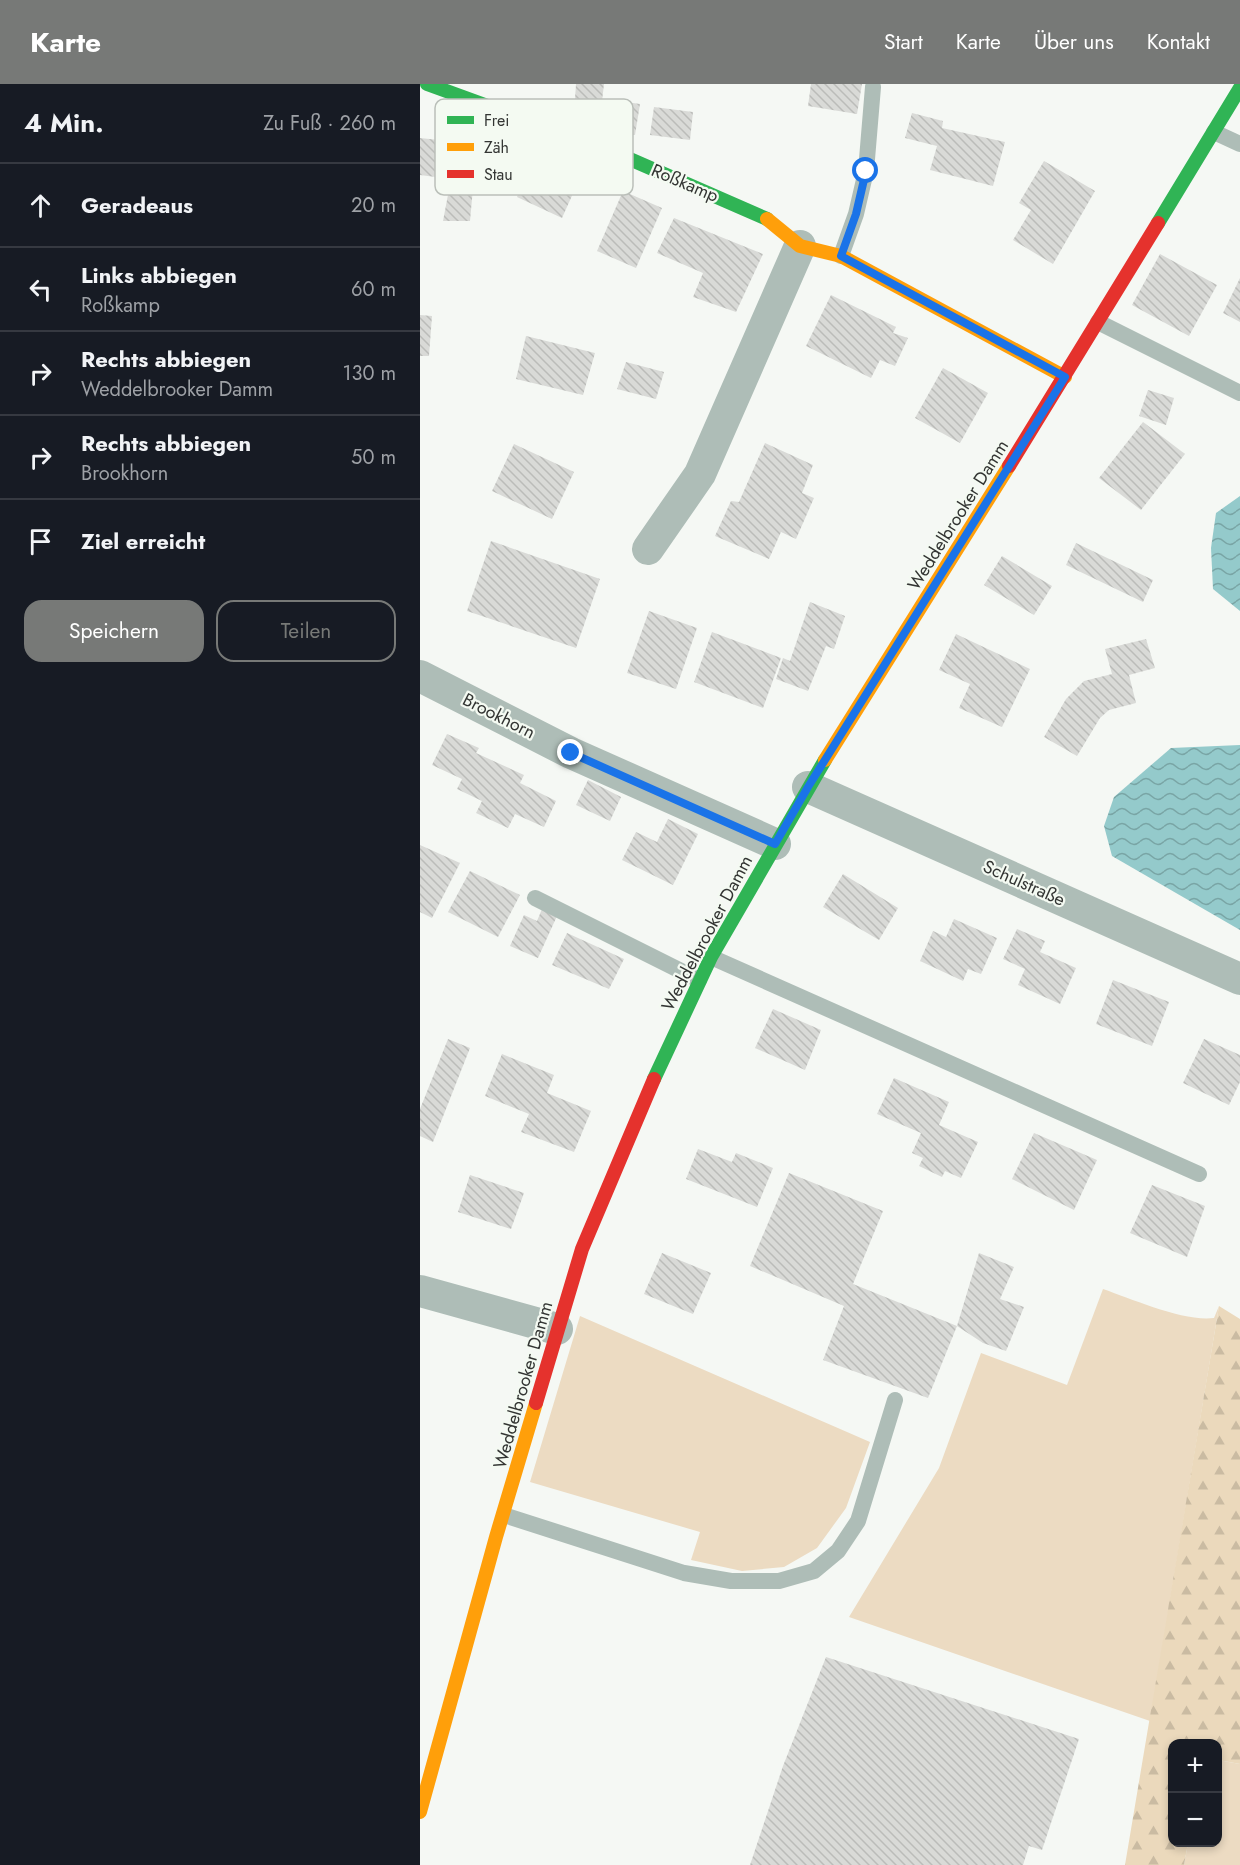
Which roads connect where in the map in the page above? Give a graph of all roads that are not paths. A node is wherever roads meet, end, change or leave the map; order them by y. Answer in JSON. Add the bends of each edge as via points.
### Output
{"nodes":[{"id":1,"x":427,"y":84,"type":"edge"},
{"id":2,"x":873,"y":87,"type":"dead end"},
{"id":3,"x":1240,"y":88,"type":"edge"},
{"id":4,"x":468,"y":99,"type":"edge"},
{"id":5,"x":1214,"y":132,"type":"junction"},
{"id":6,"x":1240,"y":144,"type":"edge"},
{"id":7,"x":633,"y":160,"type":"edge"},
{"id":8,"x":800,"y":246,"type":"junction"},
{"id":9,"x":841,"y":256,"type":"junction"},
{"id":10,"x":1098,"y":322,"type":"junction"},
{"id":11,"x":1065,"y":377,"type":"junction"},
{"id":12,"x":1240,"y":393,"type":"edge"},
{"id":13,"x":648,"y":549,"type":"dead end"},
{"id":14,"x":420,"y":676,"type":"edge"},
{"id":15,"x":808,"y":787,"type":"junction"},
{"id":16,"x":775,"y":844,"type":"junction"},
{"id":17,"x":535,"y":898,"type":"dead end"},
{"id":18,"x":711,"y":957,"type":"junction"},
{"id":19,"x":1240,"y":979,"type":"edge"},
{"id":20,"x":699,"y":980,"type":"junction"},
{"id":21,"x":1199,"y":1174,"type":"dead end"},
{"id":22,"x":420,"y":1291,"type":"edge"},
{"id":23,"x":557,"y":1329,"type":"junction"},
{"id":24,"x":895,"y":1400,"type":"dead end"},
{"id":25,"x":504,"y":1515,"type":"junction"},
{"id":26,"x":420,"y":1812,"type":"edge"}],
"edges":[{"from":1,"to":4,"type":"street","name":"Roßkamp"},
{"from":2,"to":9,"type":"lane","via":[[866,171]]},
{"from":3,"to":5,"type":"street","name":"Weddelbrooker Damm"},
{"from":5,"to":6,"type":"lane"},
{"from":5,"to":10,"type":"street","name":"Weddelbrooker Damm"},
{"from":7,"to":8,"type":"street","name":"Roßkamp","via":[[769,220]]},
{"from":8,"to":9,"type":"street","name":"Roßkamp"},
{"from":8,"to":13,"type":"street","via":[[699,474]]},
{"from":9,"to":11,"type":"street","name":"Roßkamp"},
{"from":10,"to":11,"type":"street","name":"Weddelbrooker Damm"},
{"from":10,"to":12,"type":"lane"},
{"from":11,"to":15,"type":"street","name":"Weddelbrooker Damm"},
{"from":14,"to":16,"type":"street","name":"Brookhorn","via":[[571,753]]},
{"from":15,"to":16,"type":"street","name":"Weddelbrooker Damm"},
{"from":15,"to":19,"type":"street","name":"Schulstraße"},
{"from":16,"to":18,"type":"street","name":"Weddelbrooker Damm"},
{"from":17,"to":20,"type":"lane"},
{"from":18,"to":20,"type":"street","name":"Weddelbrooker Damm"},
{"from":18,"to":21,"type":"lane"},
{"from":20,"to":23,"type":"street","name":"Weddelbrooker Damm","via":[[582,1250]]},
{"from":22,"to":23,"type":"street"},
{"from":23,"to":25,"type":"street","name":"Weddelbrooker Damm"},
{"from":24,"to":25,"type":"lane","via":[[858,1521],[838,1551],[813,1571],[779,1581],[731,1581],[684,1573]]},
{"from":25,"to":26,"type":"street","name":"Weddelbrooker Damm"}]}
